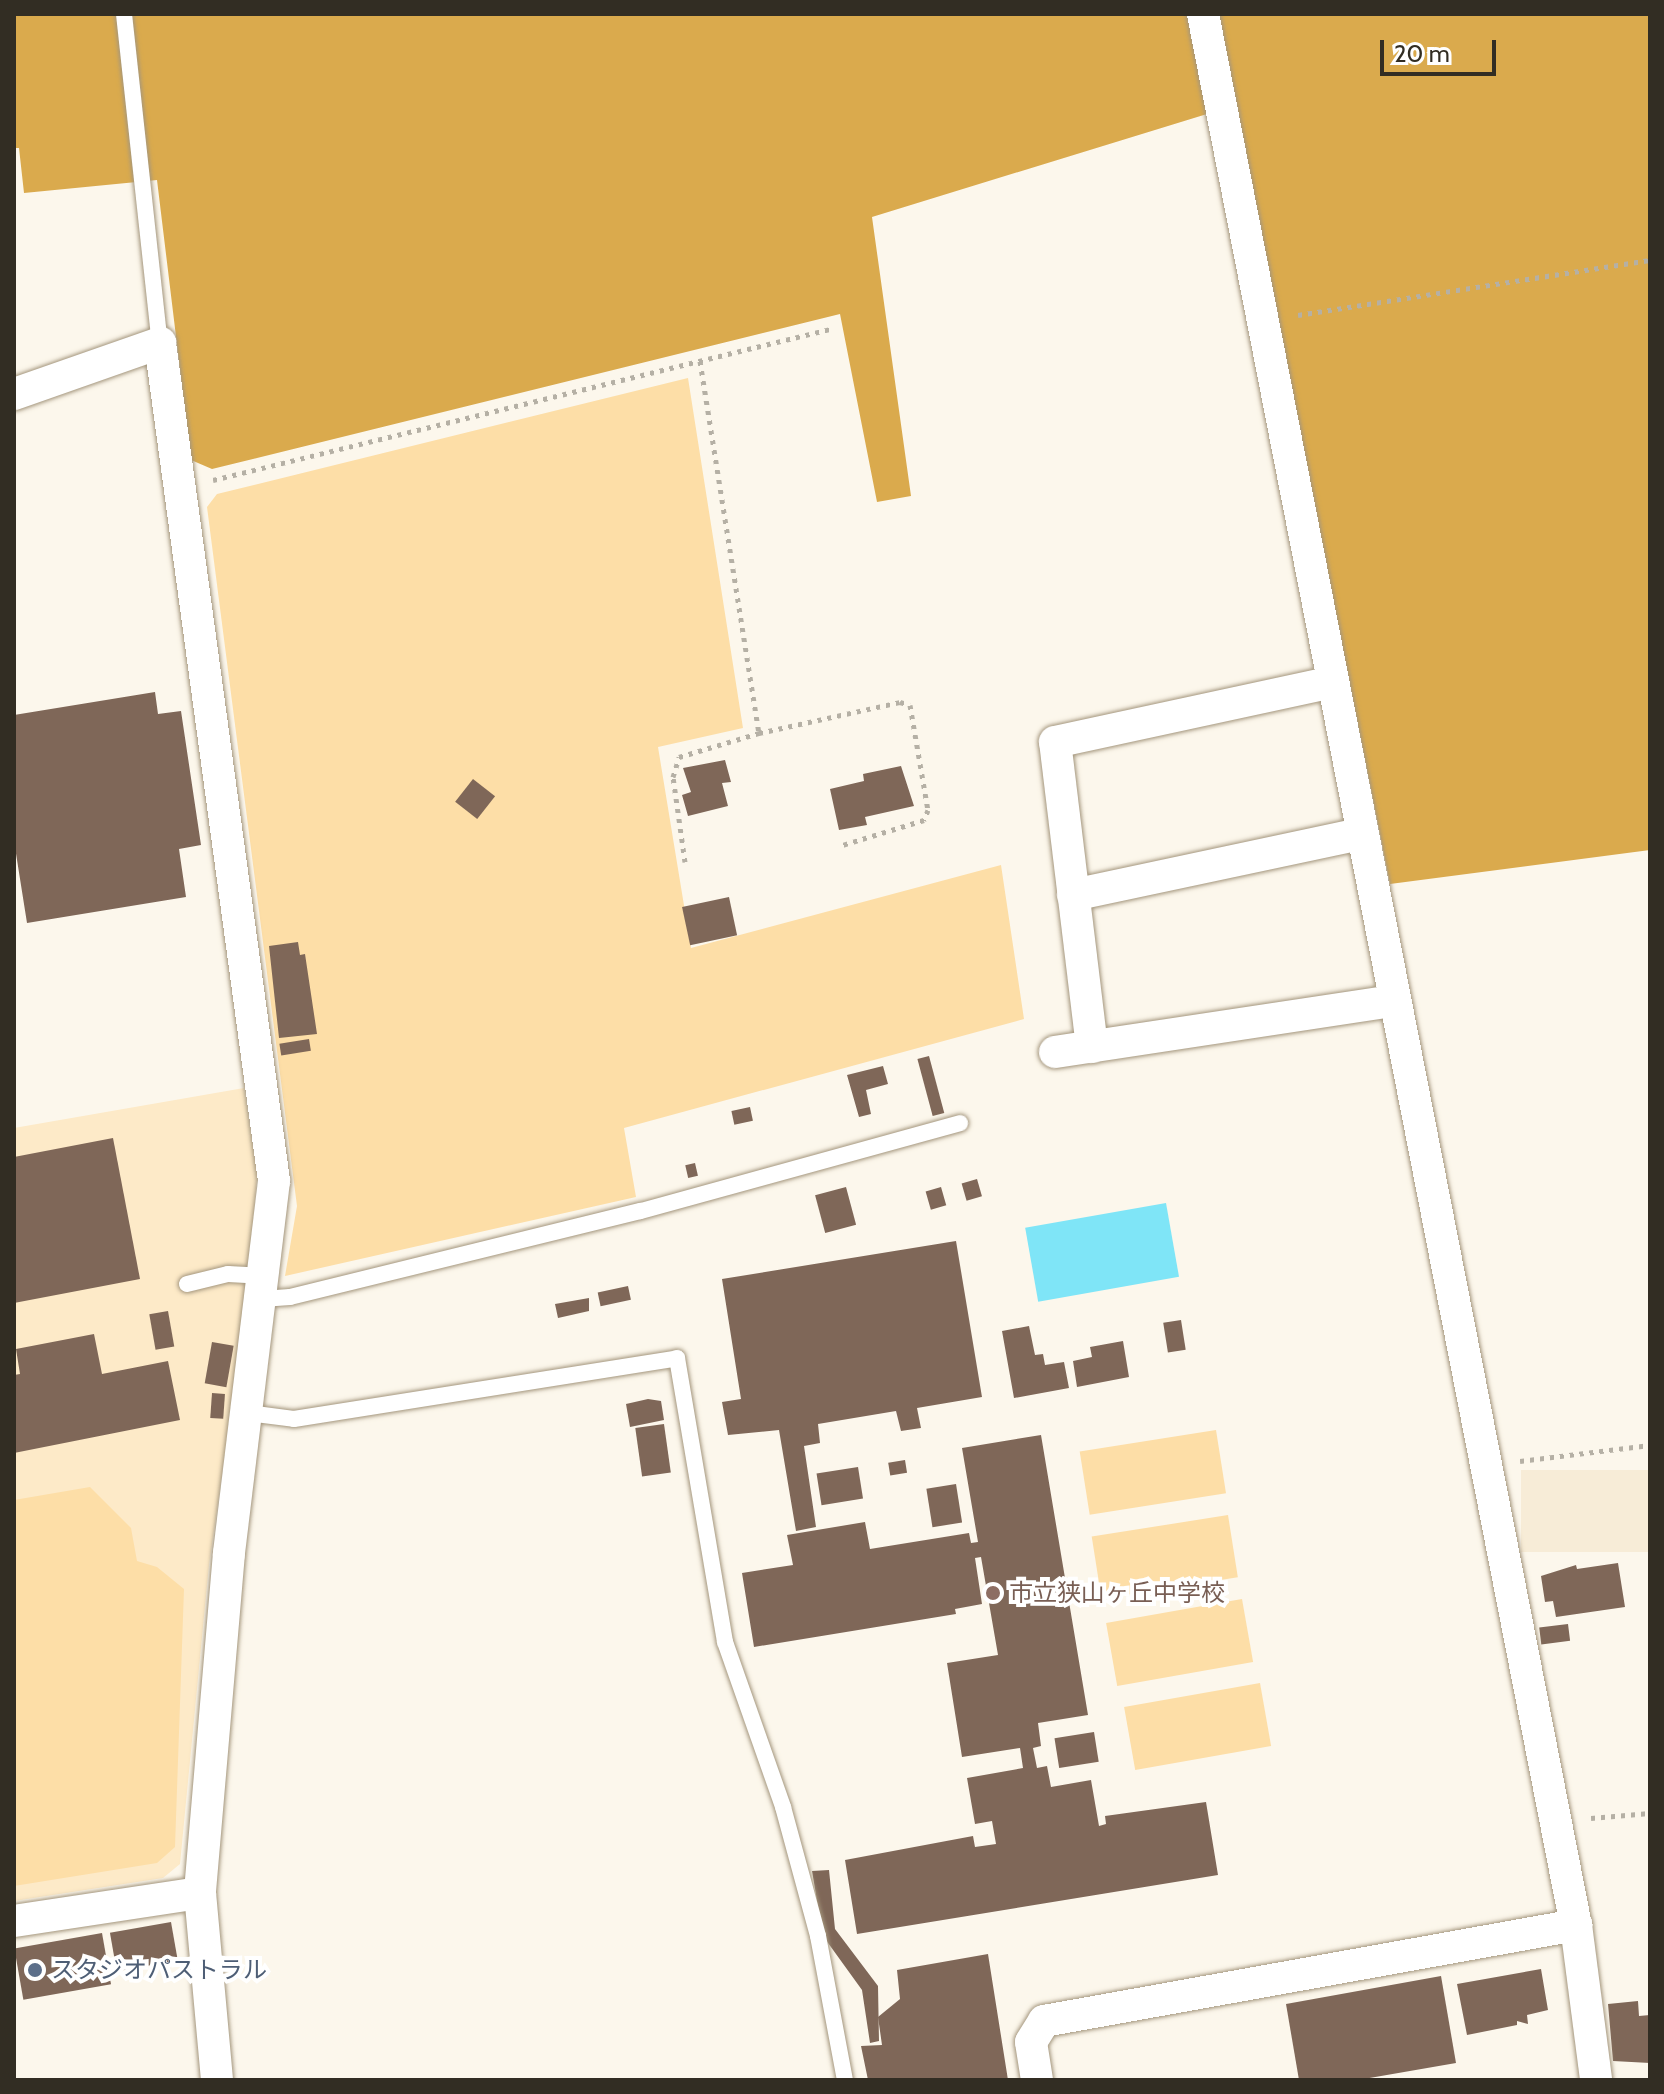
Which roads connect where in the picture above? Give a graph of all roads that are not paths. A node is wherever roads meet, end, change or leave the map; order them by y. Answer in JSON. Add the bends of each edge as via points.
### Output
{"nodes":[{"id":1,"x":124,"y":14,"type":"edge"},
{"id":2,"x":1203,"y":14,"type":"edge"},
{"id":3,"x":160,"y":343,"type":"junction"},
{"id":4,"x":14,"y":394,"type":"edge"},
{"id":5,"x":1332,"y":682,"type":"junction"},
{"id":6,"x":1360,"y":834,"type":"junction"},
{"id":7,"x":1073,"y":895,"type":"junction"},
{"id":8,"x":1393,"y":1001,"type":"junction"},
{"id":9,"x":1092,"y":1047,"type":"junction"},
{"id":10,"x":1055,"y":1052,"type":"dead end"},
{"id":11,"x":960,"y":1123,"type":"dead end"},
{"id":12,"x":187,"y":1284,"type":"dead end"},
{"id":13,"x":264,"y":1288,"type":"junction"},
{"id":14,"x":248,"y":1413,"type":"junction"},
{"id":15,"x":200,"y":1893,"type":"junction"},
{"id":16,"x":14,"y":1921,"type":"edge"},
{"id":17,"x":1576,"y":1925,"type":"junction"},
{"id":18,"x":217,"y":2080,"type":"edge"},
{"id":19,"x":845,"y":2080,"type":"edge"},
{"id":20,"x":1037,"y":2080,"type":"edge"},
{"id":21,"x":1596,"y":2080,"type":"edge"}],
"edges":[{"from":1,"to":3,"type":"lane"},
{"from":2,"to":5,"type":"street"},
{"from":3,"to":4,"type":"street"},
{"from":3,"to":13,"type":"street","via":[[274,1181]]},
{"from":5,"to":6,"type":"street"},
{"from":5,"to":7,"type":"street","via":[[1055,742]]},
{"from":6,"to":7,"type":"street"},
{"from":6,"to":8,"type":"street"},
{"from":7,"to":9,"type":"street"},
{"from":8,"to":9,"type":"street"},
{"from":8,"to":17,"type":"street"},
{"from":9,"to":10,"type":"street"},
{"from":11,"to":13,"type":"lane","via":[[641,1211],[290,1297]]},
{"from":12,"to":13,"type":"lane","via":[[228,1274]]},
{"from":13,"to":14,"type":"street"},
{"from":14,"to":15,"type":"street","via":[[229,1553]]},
{"from":14,"to":19,"type":"lane","via":[[294,1419],[677,1358],[725,1642],[787,1821],[818,1936]]},
{"from":15,"to":16,"type":"street"},
{"from":15,"to":18,"type":"street"},
{"from":17,"to":20,"type":"street","via":[[1044,2021],[1031,2042]]},
{"from":17,"to":21,"type":"street"}]}
